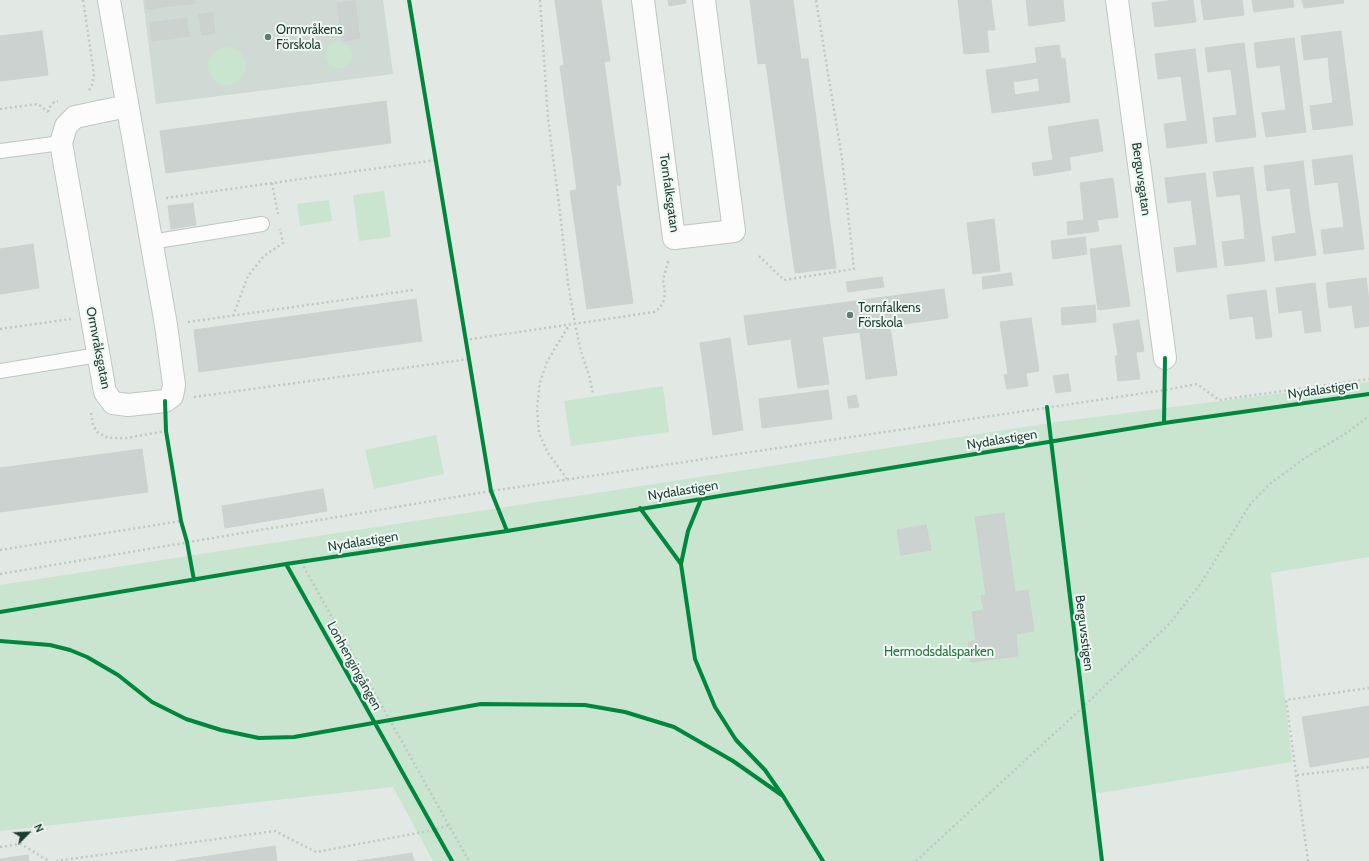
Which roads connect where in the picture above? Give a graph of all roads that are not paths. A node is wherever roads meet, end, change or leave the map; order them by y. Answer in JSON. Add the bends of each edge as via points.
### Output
{"nodes":[{"id":1,"x":109,"y":0,"type":"edge"},
{"id":2,"x":644,"y":0,"type":"edge"},
{"id":3,"x":704,"y":0,"type":"edge"},
{"id":4,"x":1117,"y":0,"type":"edge"},
{"id":5,"x":127,"y":106,"type":"junction"},
{"id":6,"x":63,"y":135,"type":"junction"},
{"id":7,"x":0,"y":151,"type":"edge"},
{"id":8,"x":262,"y":224,"type":"dead end"},
{"id":9,"x":151,"y":242,"type":"junction"},
{"id":10,"x":98,"y":355,"type":"junction"},
{"id":11,"x":1165,"y":358,"type":"road end"},
{"id":12,"x":0,"y":371,"type":"edge"}],
"edges":[{"from":1,"to":5,"type":"street"},
{"from":2,"to":3,"type":"street","name":"Tornfalksgatan","via":[[674,238],[734,231]]},
{"from":4,"to":11,"type":"street","name":"Berguvsgatan"},
{"from":5,"to":6,"type":"street","via":[[75,117]]},
{"from":5,"to":9,"type":"street"},
{"from":6,"to":7,"type":"lane"},
{"from":6,"to":10,"type":"street","name":"Ormvråksgatan"},
{"from":8,"to":9,"type":"lane"},
{"from":9,"to":10,"type":"street","name":"Ormvråksgatan","via":[[166,325],[174,385],[172,396],[165,401],[128,405],[113,403],[105,392]]},
{"from":10,"to":12,"type":"lane"}]}
